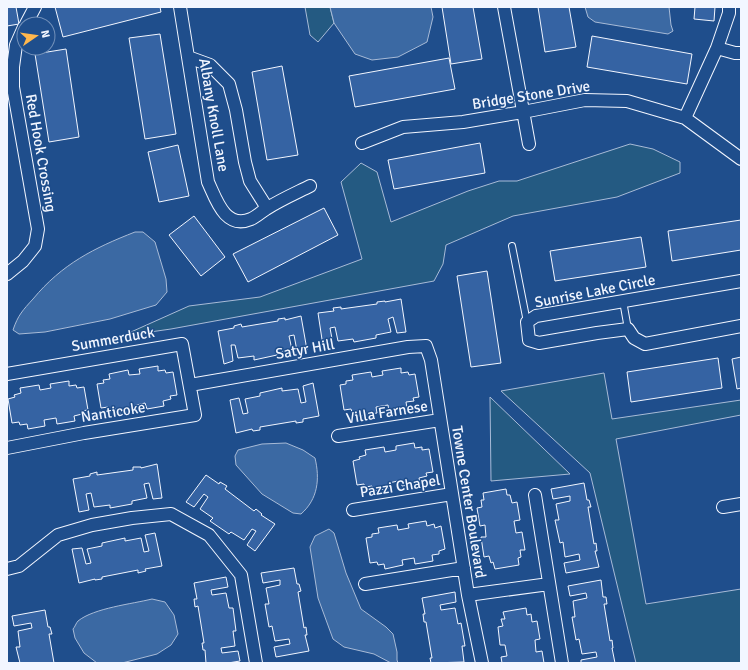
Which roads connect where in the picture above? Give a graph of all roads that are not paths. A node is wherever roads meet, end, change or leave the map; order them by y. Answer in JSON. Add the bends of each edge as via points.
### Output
{"nodes":[{"id":1,"x":35,"y":7,"type":"edge"},
{"id":2,"x":180,"y":7,"type":"edge"},
{"id":3,"x":504,"y":7,"type":"edge"},
{"id":4,"x":733,"y":11,"type":"edge"},
{"id":5,"x":30,"y":16,"type":"edge"},
{"id":6,"x":16,"y":45,"type":"edge"},
{"id":7,"x":717,"y":48,"type":"junction"},
{"id":8,"x":741,"y":53,"type":"edge"},
{"id":9,"x":188,"y":57,"type":"junction"},
{"id":10,"x":523,"y":112,"type":"junction"},
{"id":11,"x":685,"y":118,"type":"junction"},
{"id":12,"x":362,"y":142,"type":"dead end"},
{"id":13,"x":529,"y":144,"type":"dead end"},
{"id":14,"x":741,"y":159,"type":"edge"},
{"id":15,"x":310,"y":186,"type":"dead end"},
{"id":16,"x":267,"y":208,"type":"junction"},
{"id":17,"x":512,"y":246,"type":"dead end"},
{"id":18,"x":7,"y":274,"type":"edge"},
{"id":19,"x":741,"y":281,"type":"edge"},
{"id":20,"x":623,"y":301,"type":"junction"},
{"id":21,"x":526,"y":322,"type":"junction"},
{"id":22,"x":741,"y":326,"type":"edge"},
{"id":23,"x":628,"y":329,"type":"junction"},
{"id":24,"x":426,"y":346,"type":"joint"},
{"id":25,"x":7,"y":374,"type":"edge"},
{"id":26,"x":190,"y":385,"type":"junction"},
{"id":27,"x":440,"y":420,"type":"junction"},
{"id":28,"x":338,"y":436,"type":"dead end"},
{"id":29,"x":7,"y":448,"type":"edge"},
{"id":30,"x":452,"y":494,"type":"junction"},
{"id":31,"x":535,"y":495,"type":"dead end"},
{"id":32,"x":741,"y":504,"type":"edge"},
{"id":33,"x":723,"y":507,"type":"dead end"},
{"id":34,"x":352,"y":510,"type":"dead end"},
{"id":35,"x":464,"y":568,"type":"junction"},
{"id":36,"x":7,"y":569,"type":"edge"},
{"id":37,"x":365,"y":584,"type":"dead end"},
{"id":38,"x":548,"y":584,"type":"junction"},
{"id":39,"x":468,"y":595,"type":"junction"},
{"id":40,"x":256,"y":663,"type":"edge"},
{"id":41,"x":482,"y":663,"type":"edge"},
{"id":42,"x":562,"y":663,"type":"edge"}],
"edges":[{"from":1,"to":5,"type":"street"},
{"from":2,"to":9,"type":"street","name":"Albany Knoll Lane"},
{"from":3,"to":10,"type":"street"},
{"from":4,"to":7,"type":"street"},
{"from":6,"to":18,"type":"street","name":"Red Hook Crossing","via":[[13,88],[38,229],[36,246]]},
{"from":7,"to":8,"type":"street"},
{"from":7,"to":11,"type":"street"},
{"from":9,"to":16,"type":"street","via":[[210,65],[229,84],[250,181]]},
{"from":9,"to":16,"type":"street","name":"Albany Knoll Lane","via":[[208,182],[220,207],[229,218],[241,222],[251,219]]},
{"from":10,"to":11,"type":"street","name":"Bridge Stone Drive","via":[[585,100],[627,101]]},
{"from":10,"to":12,"type":"street","name":"Bridge Stone Drive","via":[[403,128]]},
{"from":10,"to":13,"type":"street"},
{"from":11,"to":14,"type":"street","name":"Bridge Stone Drive"},
{"from":15,"to":16,"type":"street"},
{"from":17,"to":21,"type":"lane"},
{"from":19,"to":20,"type":"street","name":"Sunrise Lake Circle"},
{"from":20,"to":21,"type":"street","name":"Sunrise Lake Circle","via":[[536,316]]},
{"from":20,"to":23,"type":"lane"},
{"from":21,"to":23,"type":"street","name":"Sunrise Lake Circle","via":[[529,340],[539,343]]},
{"from":22,"to":23,"type":"street","via":[[645,344],[634,338]]},
{"from":24,"to":26,"type":"street","name":"Satyr Hill"},
{"from":24,"to":27,"type":"street","name":"Towne Center Boulevard","via":[[431,360]]},
{"from":25,"to":26,"type":"street","name":"Summerduck","via":[[182,344]]},
{"from":26,"to":29,"type":"street","name":"Nanticoke","via":[[195,415]]},
{"from":27,"to":28,"type":"street","name":"Villa Farnese"},
{"from":27,"to":30,"type":"street","name":"Towne Center Boulevard"},
{"from":30,"to":34,"type":"street","name":"Pazzi Chapel"},
{"from":30,"to":35,"type":"street","name":"Towne Center Boulevard"},
{"from":31,"to":38,"type":"street"},
{"from":32,"to":33,"type":"street"},
{"from":35,"to":37,"type":"street"},
{"from":35,"to":39,"type":"street","name":"Towne Center Boulevard"},
{"from":36,"to":40,"type":"street","via":[[19,566],[58,535],[92,525],[170,514],[209,536],[241,575]]},
{"from":38,"to":39,"type":"street"},
{"from":38,"to":42,"type":"street"},
{"from":39,"to":41,"type":"street","name":"Towne Center Boulevard"}]}
